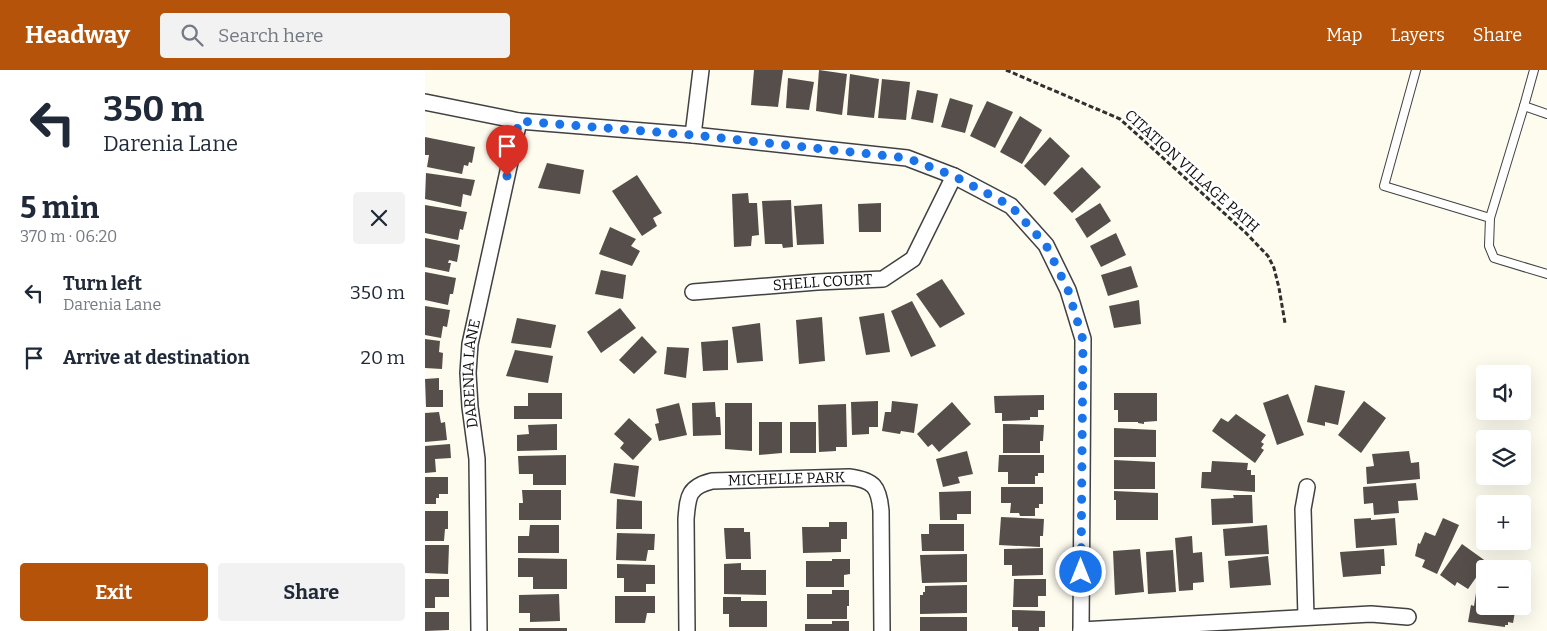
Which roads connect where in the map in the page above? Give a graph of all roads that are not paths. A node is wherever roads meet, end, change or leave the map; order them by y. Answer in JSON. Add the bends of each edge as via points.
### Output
{"nodes":[{"id":1,"x":701,"y":70,"type":"edge"},
{"id":2,"x":1416,"y":70,"type":"edge"},
{"id":3,"x":1534,"y":70,"type":"edge"},
{"id":4,"x":425,"y":102,"type":"edge"},
{"id":5,"x":1524,"y":106,"type":"junction"},
{"id":6,"x":1547,"y":114,"type":"edge"},
{"id":7,"x":519,"y":121,"type":"junction"},
{"id":8,"x":693,"y":135,"type":"junction"},
{"id":9,"x":954,"y":176,"type":"junction"},
{"id":10,"x":1490,"y":218,"type":"junction"},
{"id":11,"x":1547,"y":274,"type":"edge"},
{"id":12,"x":693,"y":292,"type":"dead end"},
{"id":13,"x":1307,"y":487,"type":"dead end"},
{"id":14,"x":1306,"y":617,"type":"junction"},
{"id":15,"x":1408,"y":617,"type":"dead end"},
{"id":16,"x":1081,"y":630,"type":"edge"},
{"id":17,"x":479,"y":631,"type":"edge"},
{"id":18,"x":687,"y":631,"type":"edge"},
{"id":19,"x":882,"y":631,"type":"edge"}],
"edges":[{"from":1,"to":8,"type":"street"},
{"from":2,"to":10,"type":"lane","via":[[1384,186]]},
{"from":3,"to":5,"type":"lane"},
{"from":4,"to":7,"type":"street"},
{"from":5,"to":6,"type":"lane"},
{"from":5,"to":10,"type":"lane"},
{"from":7,"to":8,"type":"street"},
{"from":7,"to":17,"type":"street","name":"DARENIA LANE","via":[[470,344],[470,407],[477,459]]},
{"from":8,"to":9,"type":"street","via":[[907,158]]},
{"from":9,"to":12,"type":"street","name":"SHELL COURT","via":[[913,259],[883,279]]},
{"from":9,"to":16,"type":"street","via":[[1011,206],[1046,245],[1068,290],[1083,340]]},
{"from":10,"to":11,"type":"lane","via":[[1489,246],[1494,258]]},
{"from":13,"to":14,"type":"street","via":[[1303,510]]},
{"from":14,"to":15,"type":"street","via":[[1371,614]]},
{"from":14,"to":16,"type":"street"},
{"from":18,"to":19,"type":"street","name":"MICHELLE PARK","via":[[686,519],[687,502],[693,489],[712,481],[849,477],[871,483],[880,497]]}]}
